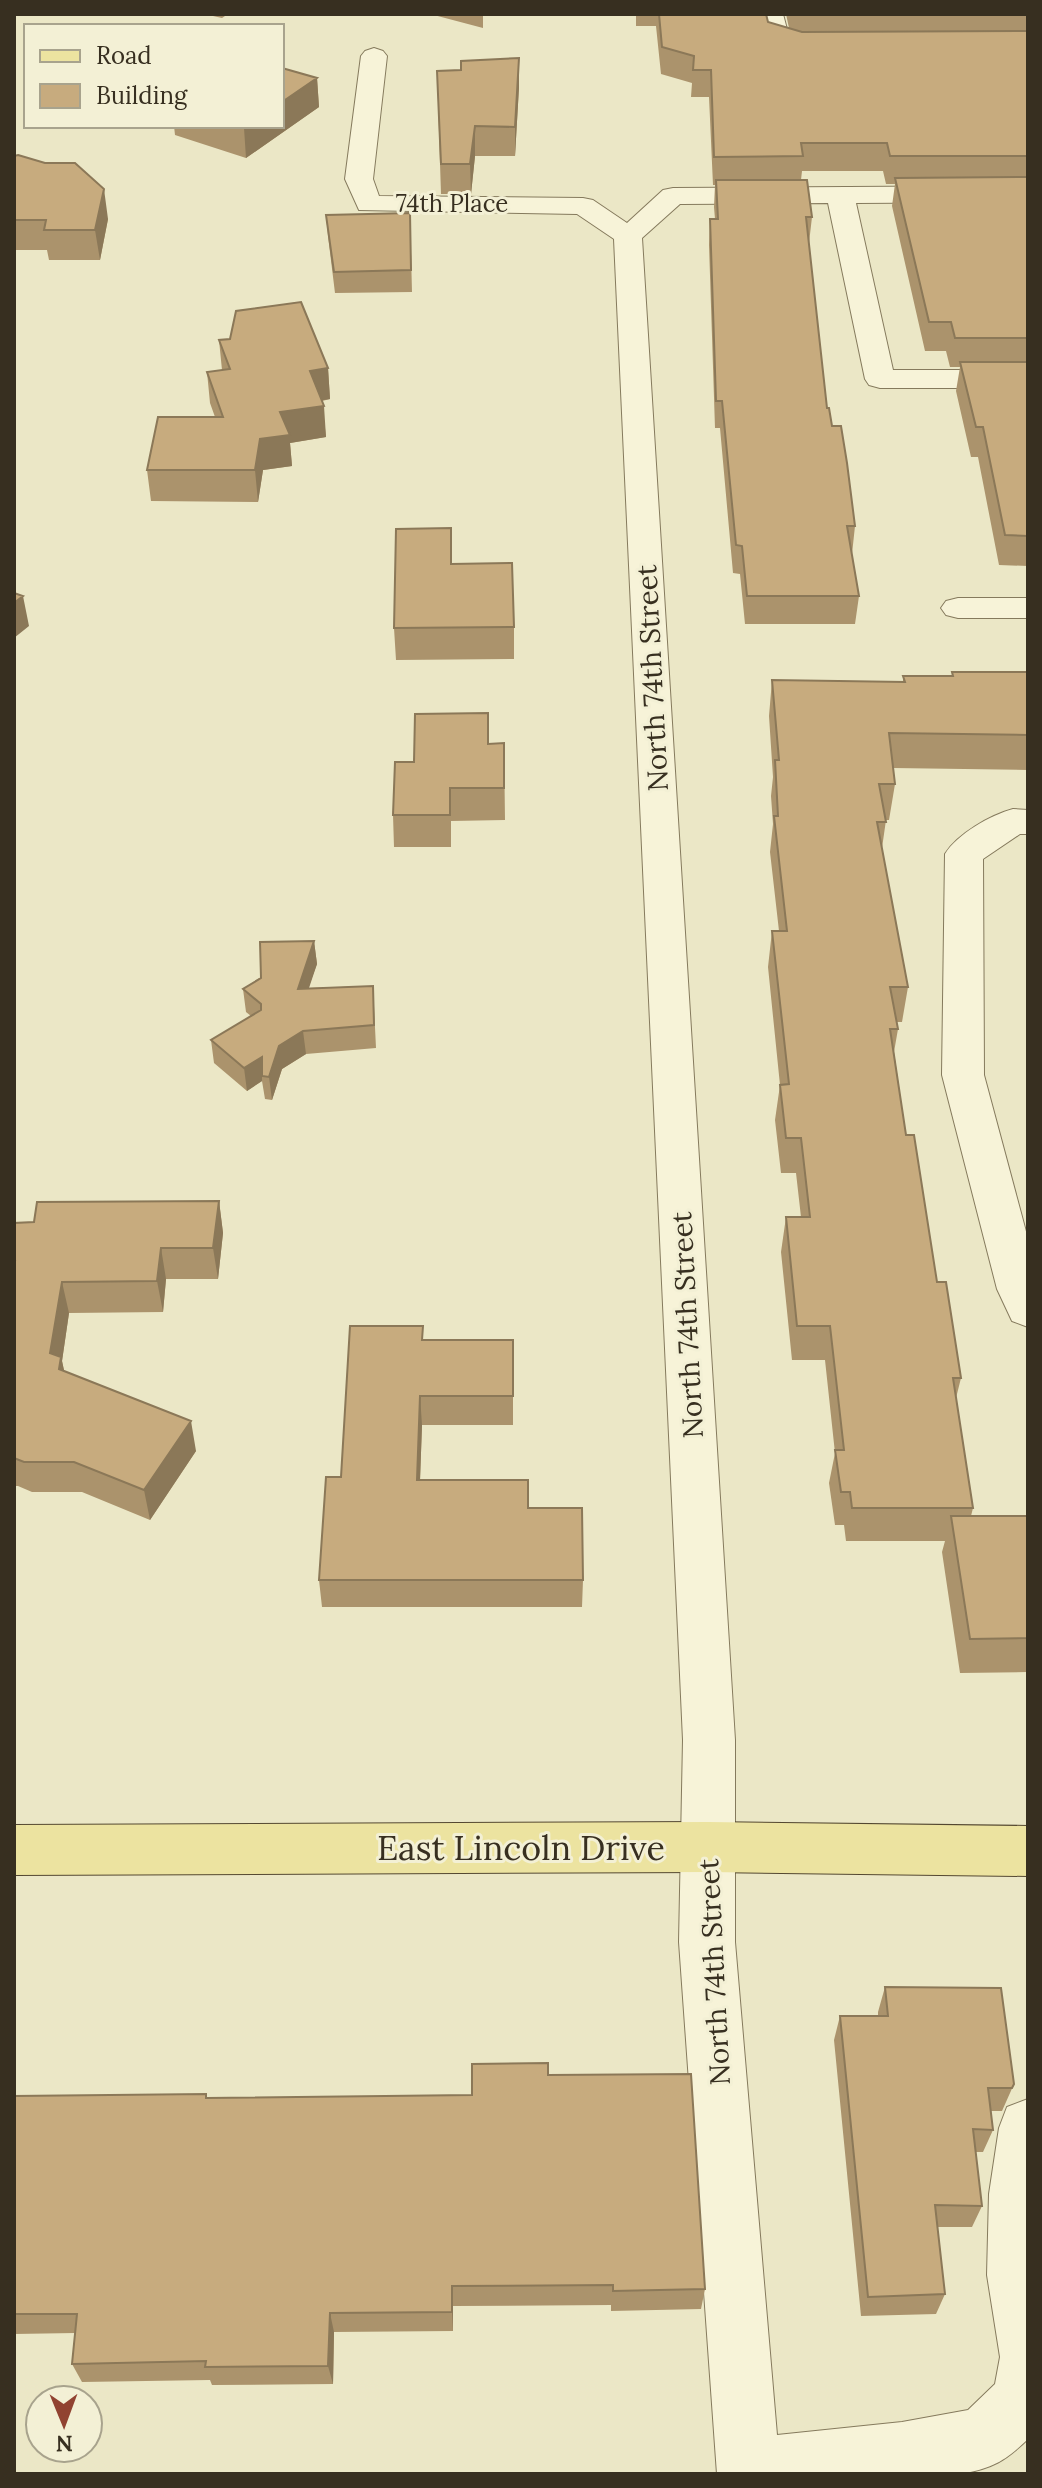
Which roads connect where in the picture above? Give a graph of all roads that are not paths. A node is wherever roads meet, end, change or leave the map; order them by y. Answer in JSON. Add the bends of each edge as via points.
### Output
{"nodes":[{"id":1,"x":771,"y":14,"type":"edge"},
{"id":2,"x":845,"y":48,"type":"edge"},
{"id":3,"x":374,"y":56,"type":"dead end"},
{"id":4,"x":840,"y":194,"type":"junction"},
{"id":5,"x":1028,"y":194,"type":"edge"},
{"id":6,"x":628,"y":236,"type":"junction"},
{"id":7,"x":1028,"y":379,"type":"edge"},
{"id":8,"x":958,"y":608,"type":"dead end"},
{"id":9,"x":1028,"y":608,"type":"edge"},
{"id":10,"x":1028,"y":822,"type":"edge"},
{"id":11,"x":1028,"y":1309,"type":"edge"},
{"id":12,"x":708,"y":1847,"type":"junction"},
{"id":13,"x":14,"y":1850,"type":"edge"},
{"id":14,"x":1028,"y":1851,"type":"edge"},
{"id":15,"x":1028,"y":2128,"type":"edge"},
{"id":16,"x":1028,"y":2349,"type":"edge"},
{"id":17,"x":1028,"y":2365,"type":"edge"},
{"id":18,"x":749,"y":2472,"type":"edge"}],
"edges":[{"from":1,"to":2,"type":"street","via":[[778,43]]},
{"from":3,"to":6,"type":"street","name":"74th Place","via":[[359,179],[369,204],[583,206]]},
{"from":4,"to":5,"type":"street"},
{"from":4,"to":6,"type":"street","via":[[673,196]]},
{"from":4,"to":7,"type":"street","via":[[880,379]]},
{"from":6,"to":12,"type":"street","name":"North 74th Street","via":[[709,1740]]},
{"from":8,"to":9,"type":"street"},
{"from":10,"to":11,"type":"street","via":[[1013,821],[964,854],[963,1075]]},
{"from":12,"to":13,"type":"main road","name":"East Lincoln Drive"},
{"from":12,"to":14,"type":"main road","name":"East Lincoln Drive"},
{"from":12,"to":18,"type":"street","name":"North 74th Street","via":[[707,1942]]},
{"from":15,"to":16,"type":"street","via":[[1019,2194],[1017,2275]]},
{"from":17,"to":18,"type":"street","via":[[1024,2399],[984,2438],[902,2454]]}]}
